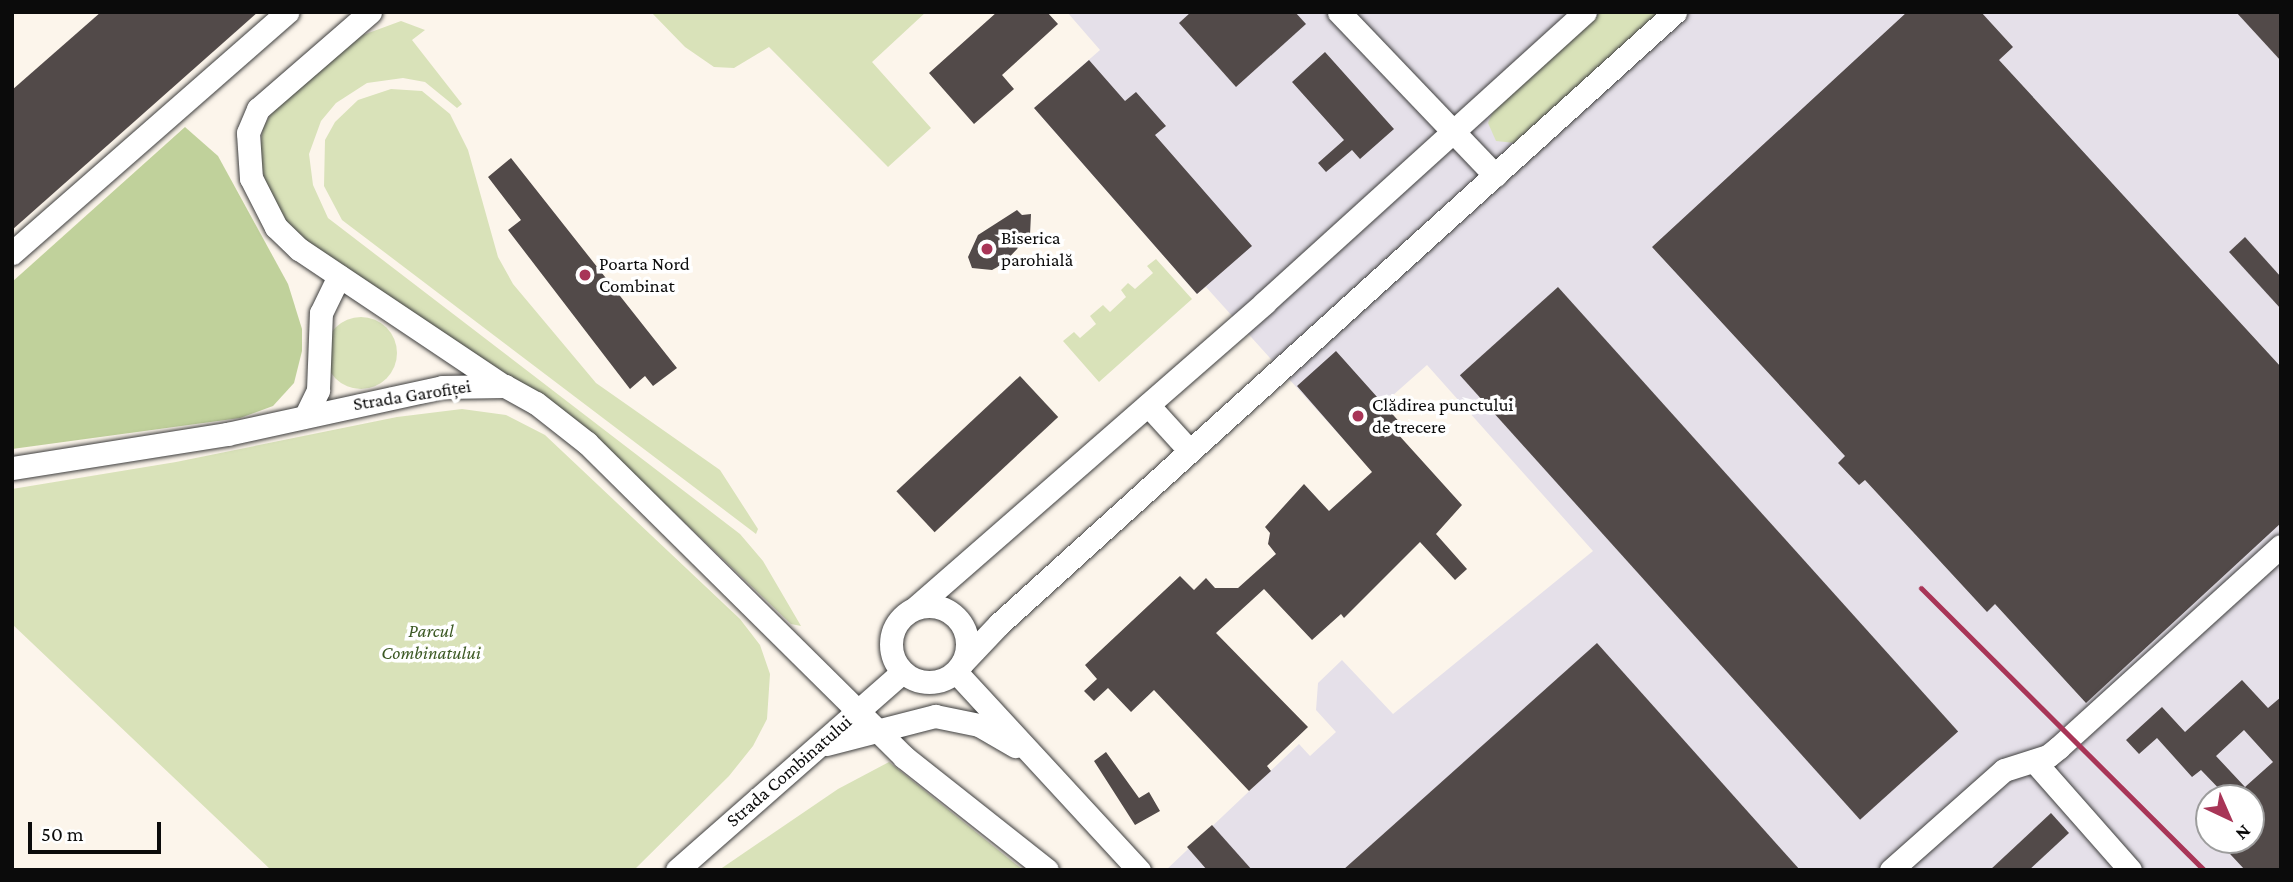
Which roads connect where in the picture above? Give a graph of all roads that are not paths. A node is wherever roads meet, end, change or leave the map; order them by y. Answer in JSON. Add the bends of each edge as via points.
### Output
{"nodes":[{"id":1,"x":287,"y":12,"type":"edge"},
{"id":2,"x":370,"y":12,"type":"edge"},
{"id":3,"x":1339,"y":12,"type":"edge"},
{"id":4,"x":1586,"y":12,"type":"edge"},
{"id":5,"x":1675,"y":12,"type":"edge"},
{"id":6,"x":1454,"y":131,"type":"junction"},
{"id":7,"x":1495,"y":175,"type":"junction"},
{"id":8,"x":12,"y":253,"type":"edge"},
{"id":9,"x":339,"y":276,"type":"junction"},
{"id":10,"x":505,"y":386,"type":"junction"},
{"id":11,"x":1148,"y":405,"type":"junction"},
{"id":12,"x":306,"y":415,"type":"junction"},
{"id":13,"x":1189,"y":450,"type":"junction"},
{"id":14,"x":12,"y":468,"type":"edge"},
{"id":15,"x":2281,"y":545,"type":"edge"},
{"id":16,"x":916,"y":607,"type":"junction"},
{"id":17,"x":959,"y":667,"type":"junction"},
{"id":18,"x":902,"y":671,"type":"junction"},
{"id":19,"x":856,"y":712,"type":"junction"},
{"id":20,"x":874,"y":729,"type":"junction"},
{"id":21,"x":816,"y":747,"type":"junction"},
{"id":22,"x":2034,"y":761,"type":"junction"},
{"id":23,"x":1053,"y":775,"type":"junction"},
{"id":24,"x":677,"y":870,"type":"edge"},
{"id":25,"x":1047,"y":870,"type":"edge"},
{"id":26,"x":1139,"y":870,"type":"edge"},
{"id":27,"x":1891,"y":870,"type":"edge"},
{"id":28,"x":2130,"y":870,"type":"edge"}],
"edges":[{"from":1,"to":8,"type":"street"},
{"from":2,"to":9,"type":"street","via":[[269,96],[248,133],[251,178],[267,213],[286,239]]},
{"from":3,"to":6,"type":"street"},
{"from":4,"to":6,"type":"street"},
{"from":5,"to":7,"type":"street"},
{"from":6,"to":7,"type":"street"},
{"from":6,"to":11,"type":"street"},
{"from":7,"to":13,"type":"street"},
{"from":9,"to":10,"type":"street"},
{"from":9,"to":12,"type":"street","via":[[321,313],[317,390]]},
{"from":10,"to":12,"type":"street","name":"Strada Garofiței","via":[[442,387]]},
{"from":10,"to":19,"type":"street","name":"Strada Garofiței","via":[[536,403],[587,443]]},
{"from":11,"to":13,"type":"street"},
{"from":11,"to":16,"type":"street"},
{"from":12,"to":14,"type":"street","name":"Strada Garofiței","via":[[171,444]]},
{"from":13,"to":17,"type":"street","via":[[999,624]]},
{"from":15,"to":22,"type":"street","via":[[2059,747]]},
{"from":16,"to":17,"type":"street","via":[[939,607],[958,619],[967,639]]},
{"from":16,"to":18,"type":"street","via":[[898,620],[890,640]]},
{"from":17,"to":18,"type":"street","via":[[935,682],[923,682]]},
{"from":17,"to":23,"type":"street"},
{"from":18,"to":19,"type":"street","name":"Strada Combinatului"},
{"from":19,"to":20,"type":"street","name":"Strada Garofiței"},
{"from":19,"to":21,"type":"street","name":"Strada Combinatului"},
{"from":20,"to":21,"type":"street"},
{"from":20,"to":23,"type":"street","via":[[935,716],[957,718],[1000,736]]},
{"from":20,"to":25,"type":"street","name":"Strada Garofiței"},
{"from":21,"to":24,"type":"street","name":"Strada Combinatului"},
{"from":22,"to":27,"type":"street","via":[[2004,769]]},
{"from":22,"to":28,"type":"street"},
{"from":23,"to":26,"type":"street"}]}
